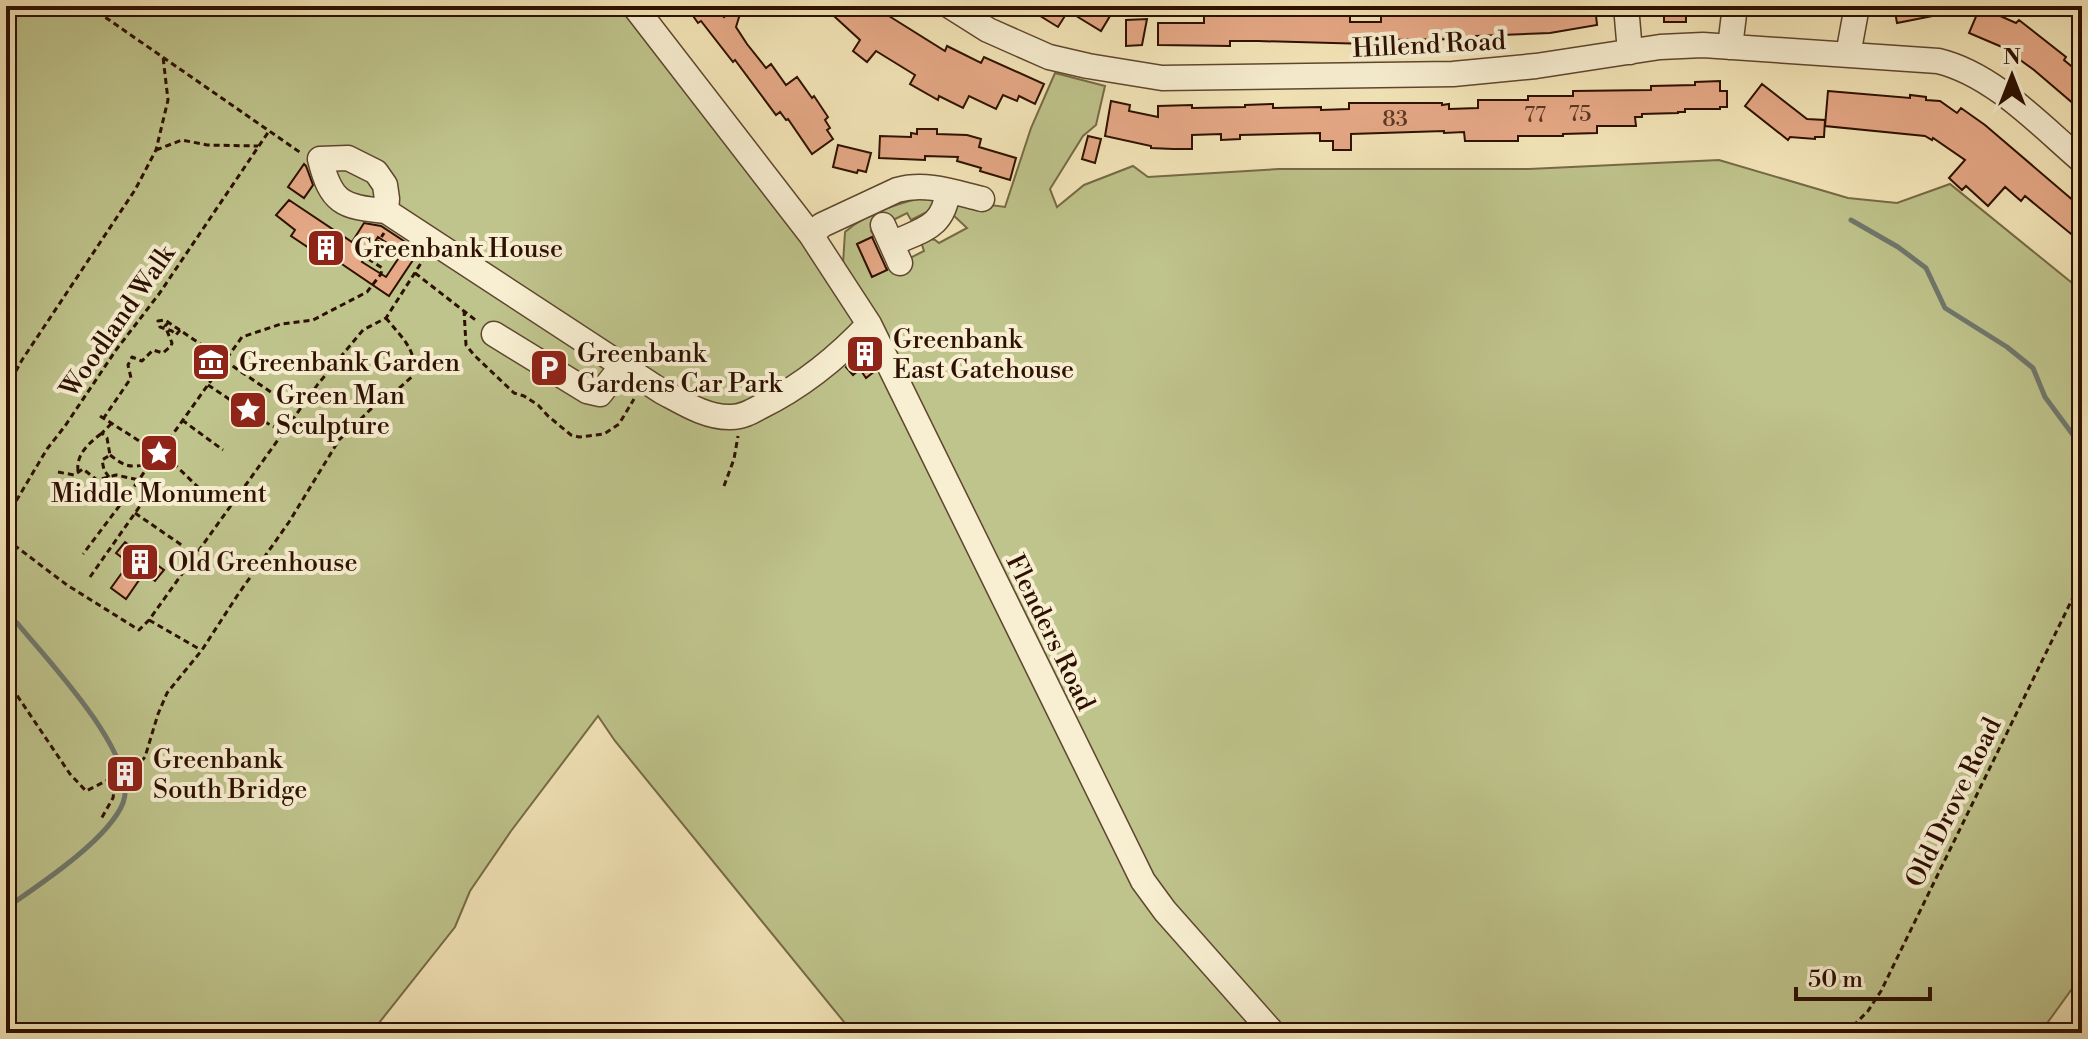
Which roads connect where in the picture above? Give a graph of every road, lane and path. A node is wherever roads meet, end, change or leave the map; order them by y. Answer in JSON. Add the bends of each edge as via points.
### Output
{"nodes":[{"id":1,"x":89,"y":6,"type":"edge"},
{"id":2,"x":634,"y":6,"type":"edge"},
{"id":3,"x":950,"y":6,"type":"edge"},
{"id":4,"x":1626,"y":6,"type":"edge"},
{"id":5,"x":1735,"y":6,"type":"edge"},
{"id":6,"x":1857,"y":6,"type":"edge"},
{"id":7,"x":1730,"y":47,"type":"junction"},
{"id":8,"x":1630,"y":52,"type":"junction"},
{"id":9,"x":1848,"y":55,"type":"junction"},
{"id":10,"x":163,"y":57,"type":"junction"},
{"id":11,"x":269,"y":131,"type":"junction"},
{"id":12,"x":259,"y":146,"type":"junction"},
{"id":13,"x":156,"y":150,"type":"junction"},
{"id":14,"x":320,"y":159,"type":"junction"},
{"id":15,"x":2082,"y":161,"type":"edge"},
{"id":16,"x":948,"y":191,"type":"junction"},
{"id":17,"x":982,"y":199,"type":"dead end"},
{"id":18,"x":390,"y":213,"type":"junction"},
{"id":19,"x":811,"y":235,"type":"junction"},
{"id":20,"x":433,"y":243,"type":"junction"},
{"id":21,"x":892,"y":244,"type":"dead end"},
{"id":22,"x":415,"y":273,"type":"junction"},
{"id":23,"x":464,"y":310,"type":"junction"},
{"id":24,"x":386,"y":318,"type":"junction"},
{"id":25,"x":168,"y":322,"type":"junction"},
{"id":26,"x":869,"y":324,"type":"junction"},
{"id":27,"x":166,"y":330,"type":"junction"},
{"id":28,"x":180,"y":330,"type":"junction"},
{"id":29,"x":494,"y":334,"type":"joint"},
{"id":30,"x":225,"y":362,"type":"junction"},
{"id":31,"x":622,"y":366,"type":"junction"},
{"id":32,"x":644,"y":380,"type":"junction"},
{"id":33,"x":208,"y":385,"type":"junction"},
{"id":34,"x":6,"y":389,"type":"edge"},
{"id":35,"x":253,"y":401,"type":"dead end"},
{"id":36,"x":287,"y":403,"type":"dead end"},
{"id":37,"x":247,"y":411,"type":"junction"},
{"id":38,"x":741,"y":416,"type":"junction"},
{"id":39,"x":182,"y":420,"type":"junction"},
{"id":40,"x":238,"y":423,"type":"dead end"},
{"id":41,"x":111,"y":424,"type":"junction"},
{"id":42,"x":283,"y":432,"type":"junction"},
{"id":43,"x":102,"y":433,"type":"junction"},
{"id":44,"x":163,"y":448,"type":"junction"},
{"id":45,"x":152,"y":449,"type":"junction"},
{"id":46,"x":223,"y":450,"type":"dead end"},
{"id":47,"x":110,"y":455,"type":"junction"},
{"id":48,"x":166,"y":456,"type":"junction"},
{"id":49,"x":150,"y":462,"type":"junction"},
{"id":50,"x":58,"y":472,"type":"dead end"},
{"id":51,"x":79,"y":472,"type":"junction"},
{"id":52,"x":109,"y":477,"type":"junction"},
{"id":53,"x":139,"y":480,"type":"junction"},
{"id":54,"x":724,"y":486,"type":"dead end"},
{"id":55,"x":204,"y":493,"type":"dead end"},
{"id":56,"x":135,"y":513,"type":"junction"},
{"id":57,"x":6,"y":518,"type":"edge"},
{"id":58,"x":6,"y":539,"type":"edge"},
{"id":59,"x":183,"y":546,"type":"dead end"},
{"id":60,"x":83,"y":554,"type":"dead end"},
{"id":61,"x":90,"y":577,"type":"dead end"},
{"id":62,"x":2082,"y":579,"type":"edge"},
{"id":63,"x":149,"y":620,"type":"junction"},
{"id":64,"x":202,"y":650,"type":"junction"},
{"id":65,"x":6,"y":679,"type":"edge"},
{"id":66,"x":116,"y":776,"type":"junction"},
{"id":67,"x":101,"y":819,"type":"dead end"},
{"id":68,"x":1273,"y":1033,"type":"edge"},
{"id":69,"x":1846,"y":1033,"type":"edge"}],
"edges":[{"from":1,"to":10,"type":"path"},
{"from":2,"to":19,"type":"street","name":"Flenders Road"},
{"from":3,"to":8,"type":"street","name":"Hillend Road","via":[[1049,57],[1162,78],[1453,74]]},
{"from":4,"to":8,"type":"street"},
{"from":5,"to":7,"type":"street"},
{"from":6,"to":9,"type":"street"},
{"from":7,"to":8,"type":"street","name":"Hillend Road"},
{"from":7,"to":9,"type":"street","name":"Hillend Road"},
{"from":9,"to":15,"type":"street","name":"Hillend Road","via":[[1954,65],[1988,82]]},
{"from":10,"to":11,"type":"path"},
{"from":10,"to":13,"type":"path","via":[[168,100]]},
{"from":11,"to":12,"type":"path","name":"Woodland Walk"},
{"from":11,"to":14,"type":"path"},
{"from":12,"to":13,"type":"path","via":[[182,140]]},
{"from":12,"to":57,"type":"path","name":"Woodland Walk","via":[[47,449]]},
{"from":13,"to":34,"type":"path"},
{"from":14,"to":18,"type":"street","via":[[331,191],[346,205]]},
{"from":14,"to":18,"type":"street","via":[[348,158],[376,172],[385,185]]},
{"from":16,"to":17,"type":"street"},
{"from":16,"to":19,"type":"street","via":[[926,186],[897,190]]},
{"from":16,"to":21,"type":"street","via":[[942,216]]},
{"from":18,"to":20,"type":"street"},
{"from":18,"to":30,"type":"path","via":[[370,255],[381,274],[367,292],[313,320],[242,337]]},
{"from":19,"to":26,"type":"street","name":"Flenders Road"},
{"from":20,"to":22,"type":"path"},
{"from":20,"to":31,"type":"street"},
{"from":22,"to":23,"type":"path"},
{"from":22,"to":24,"type":"path"},
{"from":23,"to":29,"type":"path"},
{"from":23,"to":32,"type":"path","via":[[466,345],[474,355],[571,435],[604,434],[619,424]]},
{"from":24,"to":42,"type":"path","via":[[363,330]]},
{"from":24,"to":64,"type":"path","via":[[412,352],[414,375],[339,440]]},
{"from":25,"to":27,"type":"path"},
{"from":25,"to":27,"type":"path","via":[[158,321]]},
{"from":25,"to":28,"type":"path"},
{"from":26,"to":38,"type":"street","via":[[787,394]]},
{"from":26,"to":68,"type":"street","name":"Flenders Road","via":[[1143,881]]},
{"from":27,"to":28,"type":"path","via":[[176,335]]},
{"from":27,"to":41,"type":"path","via":[[172,343],[163,353],[153,350],[142,361],[132,357],[131,378],[102,418]]},
{"from":28,"to":30,"type":"path"},
{"from":29,"to":31,"type":"street","via":[[587,391],[600,394]]},
{"from":30,"to":33,"type":"path"},
{"from":30,"to":36,"type":"path"},
{"from":31,"to":32,"type":"street"},
{"from":32,"to":38,"type":"street","via":[[704,412]]},
{"from":33,"to":37,"type":"path"},
{"from":33,"to":39,"type":"path"},
{"from":35,"to":37,"type":"path"},
{"from":37,"to":40,"type":"path"},
{"from":37,"to":42,"type":"path"},
{"from":38,"to":54,"type":"path"},
{"from":39,"to":44,"type":"path"},
{"from":39,"to":46,"type":"path"},
{"from":41,"to":43,"type":"path"},
{"from":41,"to":45,"type":"path"},
{"from":42,"to":63,"type":"path"},
{"from":43,"to":47,"type":"path"},
{"from":43,"to":51,"type":"path","via":[[77,462]]},
{"from":44,"to":45,"type":"path"},
{"from":44,"to":48,"type":"path"},
{"from":45,"to":49,"type":"path"},
{"from":47,"to":49,"type":"path","via":[[133,467]]},
{"from":47,"to":52,"type":"path","via":[[102,460]]},
{"from":48,"to":49,"type":"path"},
{"from":48,"to":55,"type":"path"},
{"from":49,"to":53,"type":"path"},
{"from":50,"to":51,"type":"path"},
{"from":51,"to":52,"type":"path","via":[[83,469],[97,480]]},
{"from":52,"to":53,"type":"path"},
{"from":53,"to":56,"type":"path","via":[[147,496]]},
{"from":53,"to":60,"type":"path"},
{"from":56,"to":59,"type":"path"},
{"from":56,"to":61,"type":"path"},
{"from":58,"to":63,"type":"path","via":[[139,630]]},
{"from":62,"to":69,"type":"path","name":"Old Drove Road","via":[[1881,991]]},
{"from":63,"to":64,"type":"path"},
{"from":64,"to":66,"type":"path","via":[[167,693],[145,757],[133,771]]},
{"from":65,"to":66,"type":"path","via":[[86,791]]},
{"from":66,"to":67,"type":"path","via":[[113,798]]}]}
